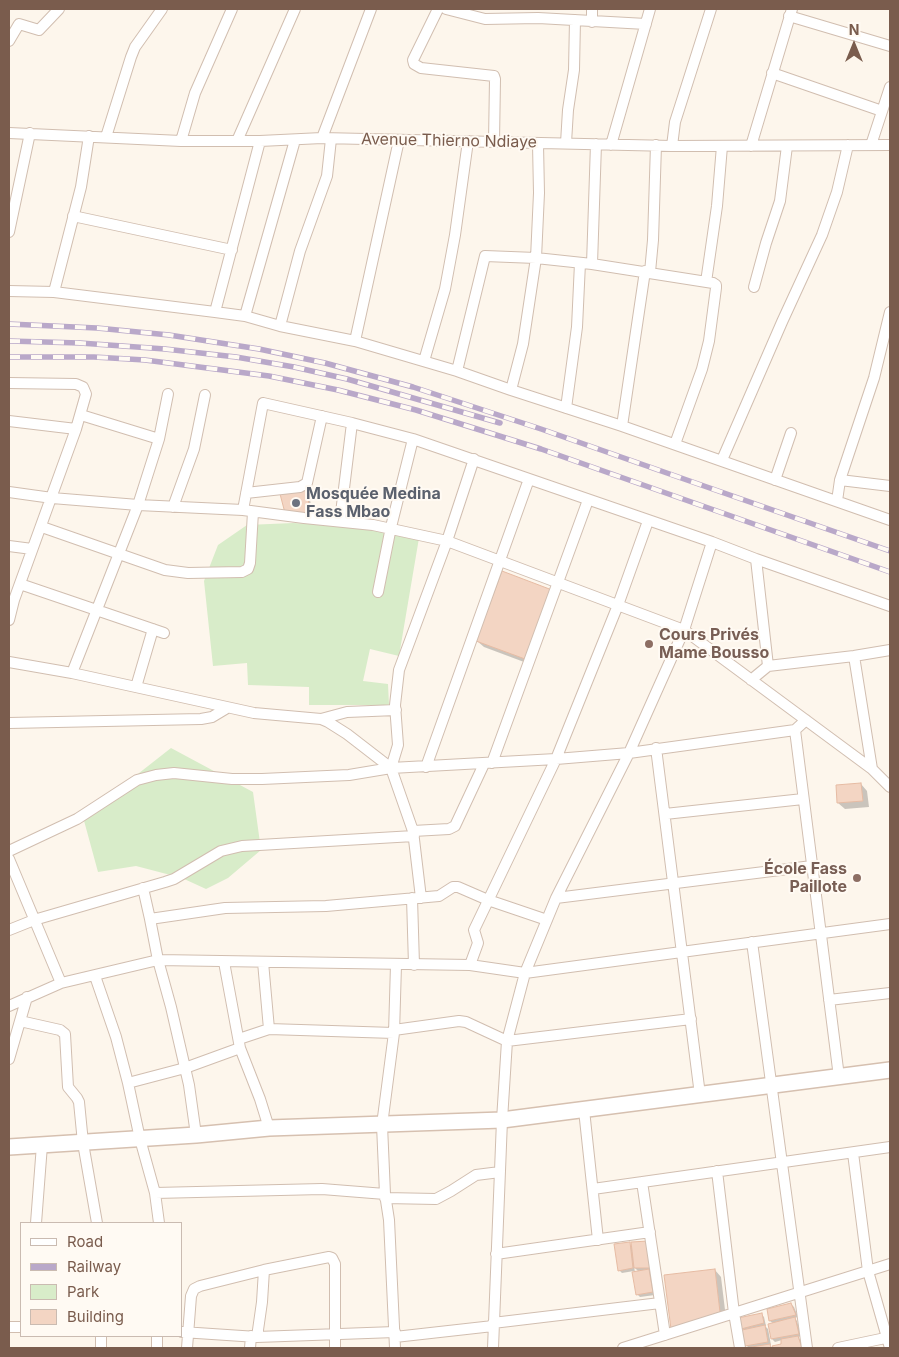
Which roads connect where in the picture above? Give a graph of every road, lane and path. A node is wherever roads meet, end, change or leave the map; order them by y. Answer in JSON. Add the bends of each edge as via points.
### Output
{"nodes":[{"id":1,"x":59,"y":9,"type":"edge"},
{"id":2,"x":162,"y":9,"type":"edge"},
{"id":3,"x":232,"y":9,"type":"edge"},
{"id":4,"x":295,"y":9,"type":"edge"},
{"id":5,"x":370,"y":9,"type":"edge"},
{"id":6,"x":438,"y":9,"type":"edge"},
{"id":7,"x":446,"y":9,"type":"edge"},
{"id":8,"x":592,"y":9,"type":"edge"},
{"id":9,"x":650,"y":9,"type":"edge"},
{"id":10,"x":712,"y":9,"type":"edge"},
{"id":11,"x":791,"y":13,"type":"edge"},
{"id":12,"x":576,"y":20,"type":"junction"},
{"id":13,"x":592,"y":22,"type":"junction"},
{"id":14,"x":646,"y":24,"type":"junction"},
{"id":15,"x":9,"y":41,"type":"edge"},
{"id":16,"x":890,"y":46,"type":"edge"},
{"id":17,"x":772,"y":73,"type":"junction"},
{"id":18,"x":890,"y":87,"type":"edge"},
{"id":19,"x":882,"y":111,"type":"junction"},
{"id":20,"x":9,"y":133,"type":"edge"},
{"id":21,"x":30,"y":133,"type":"junction"},
{"id":22,"x":88,"y":136,"type":"junction"},
{"id":23,"x":106,"y":137,"type":"junction"},
{"id":24,"x":326,"y":138,"type":"junction"},
{"id":25,"x":295,"y":140,"type":"junction"},
{"id":26,"x":399,"y":140,"type":"junction"},
{"id":27,"x":181,"y":141,"type":"junction"},
{"id":28,"x":237,"y":141,"type":"junction"},
{"id":29,"x":260,"y":141,"type":"junction"},
{"id":30,"x":468,"y":141,"type":"junction"},
{"id":31,"x":494,"y":142,"type":"junction"},
{"id":32,"x":566,"y":143,"type":"junction"},
{"id":33,"x":538,"y":144,"type":"junction"},
{"id":34,"x":596,"y":144,"type":"junction"},
{"id":35,"x":611,"y":145,"type":"junction"},
{"id":36,"x":656,"y":145,"type":"junction"},
{"id":37,"x":848,"y":145,"type":"junction"},
{"id":38,"x":871,"y":145,"type":"junction"},
{"id":39,"x":890,"y":145,"type":"edge"},
{"id":40,"x":672,"y":146,"type":"junction"},
{"id":41,"x":722,"y":146,"type":"junction"},
{"id":42,"x":751,"y":146,"type":"junction"},
{"id":43,"x":787,"y":146,"type":"junction"},
{"id":44,"x":73,"y":216,"type":"junction"},
{"id":45,"x":9,"y":232,"type":"edge"},
{"id":46,"x":232,"y":250,"type":"junction"},
{"id":47,"x":536,"y":258,"type":"junction"},
{"id":48,"x":580,"y":263,"type":"junction"},
{"id":49,"x":592,"y":264,"type":"junction"},
{"id":50,"x":647,"y":272,"type":"junction"},
{"id":51,"x":706,"y":282,"type":"junction"},
{"id":52,"x":754,"y":287,"type":"dead end"},
{"id":53,"x":9,"y":291,"type":"edge"},
{"id":54,"x":54,"y":292,"type":"junction"},
{"id":55,"x":214,"y":312,"type":"junction"},
{"id":56,"x":890,"y":312,"type":"edge"},
{"id":57,"x":245,"y":316,"type":"junction"},
{"id":58,"x":280,"y":326,"type":"junction"},
{"id":59,"x":355,"y":341,"type":"junction"},
{"id":60,"x":424,"y":361,"type":"junction"},
{"id":61,"x":457,"y":371,"type":"junction"},
{"id":62,"x":9,"y":383,"type":"edge"},
{"id":63,"x":511,"y":390,"type":"junction"},
{"id":64,"x":168,"y":394,"type":"dead end"},
{"id":65,"x":205,"y":395,"type":"dead end"},
{"id":66,"x":566,"y":408,"type":"junction"},
{"id":67,"x":81,"y":414,"type":"junction"},
{"id":68,"x":322,"y":416,"type":"junction"},
{"id":69,"x":9,"y":421,"type":"edge"},
{"id":70,"x":352,"y":423,"type":"junction"},
{"id":71,"x":622,"y":426,"type":"junction"},
{"id":72,"x":76,"y":429,"type":"junction"},
{"id":73,"x":791,"y":433,"type":"dead end"},
{"id":74,"x":159,"y":439,"type":"junction"},
{"id":75,"x":413,"y":439,"type":"junction"},
{"id":76,"x":675,"y":444,"type":"junction"},
{"id":77,"x":474,"y":459,"type":"junction"},
{"id":78,"x":722,"y":460,"type":"junction"},
{"id":79,"x":529,"y":480,"type":"junction"},
{"id":80,"x":775,"y":480,"type":"junction"},
{"id":81,"x":840,"y":480,"type":"junction"},
{"id":82,"x":890,"y":486,"type":"edge"},
{"id":83,"x":9,"y":492,"type":"edge"},
{"id":84,"x":246,"y":493,"type":"junction"},
{"id":85,"x":52,"y":498,"type":"junction"},
{"id":86,"x":588,"y":500,"type":"junction"},
{"id":87,"x":837,"y":501,"type":"junction"},
{"id":88,"x":138,"y":505,"type":"junction"},
{"id":89,"x":173,"y":507,"type":"junction"},
{"id":90,"x":248,"y":511,"type":"junction"},
{"id":91,"x":890,"y":520,"type":"edge"},
{"id":92,"x":340,"y":521,"type":"junction"},
{"id":93,"x":648,"y":521,"type":"junction"},
{"id":94,"x":42,"y":527,"type":"junction"},
{"id":95,"x":390,"y":527,"type":"junction"},
{"id":96,"x":447,"y":541,"type":"junction"},
{"id":97,"x":712,"y":542,"type":"junction"},
{"id":98,"x":9,"y":546,"type":"edge"},
{"id":99,"x":32,"y":549,"type":"junction"},
{"id":100,"x":120,"y":554,"type":"junction"},
{"id":101,"x":500,"y":560,"type":"junction"},
{"id":102,"x":756,"y":560,"type":"junction"},
{"id":103,"x":558,"y":582,"type":"junction"},
{"id":104,"x":20,"y":584,"type":"junction"},
{"id":105,"x":378,"y":592,"type":"dead end"},
{"id":106,"x":11,"y":599,"type":"edge"},
{"id":107,"x":618,"y":605,"type":"junction"},
{"id":108,"x":890,"y":606,"type":"edge"},
{"id":109,"x":97,"y":611,"type":"junction"},
{"id":110,"x":9,"y":620,"type":"edge"},
{"id":111,"x":153,"y":629,"type":"junction"},
{"id":112,"x":684,"y":630,"type":"junction"},
{"id":113,"x":164,"y":633,"type":"dead end"},
{"id":114,"x":890,"y":650,"type":"edge"},
{"id":115,"x":854,"y":656,"type":"junction"},
{"id":116,"x":9,"y":662,"type":"edge"},
{"id":117,"x":768,"y":666,"type":"junction"},
{"id":118,"x":72,"y":673,"type":"junction"},
{"id":119,"x":751,"y":680,"type":"junction"},
{"id":120,"x":136,"y":687,"type":"junction"},
{"id":121,"x":227,"y":708,"type":"junction"},
{"id":122,"x":396,"y":710,"type":"junction"},
{"id":123,"x":321,"y":719,"type":"junction"},
{"id":124,"x":806,"y":720,"type":"junction"},
{"id":125,"x":9,"y":723,"type":"edge"},
{"id":126,"x":795,"y":730,"type":"junction"},
{"id":127,"x":656,"y":748,"type":"junction"},
{"id":128,"x":629,"y":753,"type":"junction"},
{"id":129,"x":556,"y":759,"type":"junction"},
{"id":130,"x":488,"y":764,"type":"junction"},
{"id":131,"x":426,"y":767,"type":"junction"},
{"id":132,"x":391,"y":768,"type":"junction"},
{"id":133,"x":872,"y":769,"type":"junction"},
{"id":134,"x":890,"y":787,"type":"edge"},
{"id":135,"x":804,"y":799,"type":"junction"},
{"id":136,"x":665,"y":814,"type":"junction"},
{"id":137,"x":414,"y":833,"type":"junction"},
{"id":138,"x":9,"y":851,"type":"edge"},
{"id":139,"x":9,"y":859,"type":"edge"},
{"id":140,"x":812,"y":866,"type":"junction"},
{"id":141,"x":674,"y":884,"type":"junction"},
{"id":142,"x":143,"y":888,"type":"junction"},
{"id":143,"x":416,"y":898,"type":"junction"},
{"id":144,"x":556,"y":898,"type":"junction"},
{"id":145,"x":488,"y":900,"type":"junction"},
{"id":146,"x":150,"y":919,"type":"junction"},
{"id":147,"x":34,"y":920,"type":"junction"},
{"id":148,"x":547,"y":920,"type":"junction"},
{"id":149,"x":890,"y":924,"type":"edge"},
{"id":150,"x":9,"y":930,"type":"edge"},
{"id":151,"x":821,"y":933,"type":"junction"},
{"id":152,"x":752,"y":942,"type":"junction"},
{"id":153,"x":682,"y":952,"type":"junction"},
{"id":154,"x":158,"y":960,"type":"junction"},
{"id":155,"x":224,"y":962,"type":"junction"},
{"id":156,"x":263,"y":962,"type":"junction"},
{"id":157,"x":396,"y":965,"type":"junction"},
{"id":158,"x":414,"y":965,"type":"junction"},
{"id":159,"x":470,"y":965,"type":"junction"},
{"id":160,"x":526,"y":973,"type":"junction"},
{"id":161,"x":95,"y":976,"type":"junction"},
{"id":162,"x":61,"y":984,"type":"junction"},
{"id":163,"x":890,"y":993,"type":"edge"},
{"id":164,"x":27,"y":997,"type":"junction"},
{"id":165,"x":829,"y":1000,"type":"junction"},
{"id":166,"x":9,"y":1006,"type":"edge"},
{"id":167,"x":691,"y":1019,"type":"junction"},
{"id":168,"x":20,"y":1020,"type":"junction"},
{"id":169,"x":269,"y":1029,"type":"junction"},
{"id":170,"x":394,"y":1032,"type":"junction"},
{"id":171,"x":507,"y":1041,"type":"junction"},
{"id":172,"x":239,"y":1044,"type":"junction"},
{"id":173,"x":9,"y":1059,"type":"edge"},
{"id":174,"x":185,"y":1068,"type":"junction"},
{"id":175,"x":890,"y":1070,"type":"edge"},
{"id":176,"x":839,"y":1077,"type":"junction"},
{"id":177,"x":128,"y":1083,"type":"junction"},
{"id":178,"x":771,"y":1086,"type":"junction"},
{"id":179,"x":700,"y":1095,"type":"junction"},
{"id":180,"x":584,"y":1110,"type":"junction"},
{"id":181,"x":502,"y":1120,"type":"junction"},
{"id":182,"x":382,"y":1125,"type":"junction"},
{"id":183,"x":269,"y":1128,"type":"junction"},
{"id":184,"x":196,"y":1135,"type":"junction"},
{"id":185,"x":140,"y":1139,"type":"junction"},
{"id":186,"x":83,"y":1143,"type":"junction"},
{"id":187,"x":42,"y":1145,"type":"junction"},
{"id":188,"x":9,"y":1147,"type":"edge"},
{"id":189,"x":890,"y":1147,"type":"edge"},
{"id":190,"x":852,"y":1152,"type":"junction"},
{"id":191,"x":781,"y":1162,"type":"junction"},
{"id":192,"x":716,"y":1171,"type":"junction"},
{"id":193,"x":500,"y":1172,"type":"junction"},
{"id":194,"x":642,"y":1182,"type":"junction"},
{"id":195,"x":593,"y":1189,"type":"junction"},
{"id":196,"x":155,"y":1193,"type":"junction"},
{"id":197,"x":385,"y":1196,"type":"junction"},
{"id":198,"x":36,"y":1222,"type":"edge"},
{"id":199,"x":98,"y":1222,"type":"edge"},
{"id":200,"x":159,"y":1222,"type":"edge"},
{"id":201,"x":650,"y":1232,"type":"junction"},
{"id":202,"x":598,"y":1240,"type":"junction"},
{"id":203,"x":496,"y":1254,"type":"junction"},
{"id":204,"x":890,"y":1264,"type":"edge"},
{"id":205,"x":264,"y":1270,"type":"junction"},
{"id":206,"x":868,"y":1271,"type":"junction"},
{"id":207,"x":799,"y":1292,"type":"junction"},
{"id":208,"x":660,"y":1303,"type":"junction"},
{"id":209,"x":734,"y":1313,"type":"junction"},
{"id":210,"x":494,"y":1324,"type":"junction"},
{"id":211,"x":185,"y":1333,"type":"edge"},
{"id":212,"x":334,"y":1333,"type":"junction"},
{"id":213,"x":395,"y":1335,"type":"junction"},
{"id":214,"x":665,"y":1335,"type":"junction"},
{"id":215,"x":254,"y":1336,"type":"junction"},
{"id":216,"x":889,"y":1341,"type":"edge"},
{"id":217,"x":187,"y":1348,"type":"edge"},
{"id":218,"x":250,"y":1348,"type":"edge"},
{"id":219,"x":335,"y":1348,"type":"edge"},
{"id":220,"x":395,"y":1348,"type":"edge"},
{"id":221,"x":493,"y":1348,"type":"edge"},
{"id":222,"x":624,"y":1348,"type":"edge"},
{"id":223,"x":740,"y":1348,"type":"edge"},
{"id":224,"x":807,"y":1348,"type":"edge"},
{"id":225,"x":838,"y":1348,"type":"edge"}],
"edges":[{"from":1,"to":15,"type":"street","via":[[39,30],[19,24]]},
{"from":2,"to":23,"type":"street","via":[[130,57]]},
{"from":3,"to":27,"type":"street","via":[[195,92]]},
{"from":4,"to":28,"type":"street"},
{"from":5,"to":24,"type":"street"},
{"from":6,"to":31,"type":"street","via":[[413,60],[414,64],[417,68],[494,76]]},
{"from":7,"to":12,"type":"street","via":[[485,19]]},
{"from":8,"to":13,"type":"street"},
{"from":9,"to":14,"type":"street"},
{"from":10,"to":40,"type":"street","via":[[682,97]]},
{"from":11,"to":16,"type":"street"},
{"from":11,"to":17,"type":"street"},
{"from":12,"to":13,"type":"street"},
{"from":12,"to":32,"type":"street"},
{"from":13,"to":14,"type":"street"},
{"from":14,"to":35,"type":"street"},
{"from":17,"to":19,"type":"street"},
{"from":17,"to":42,"type":"street"},
{"from":18,"to":19,"type":"street"},
{"from":19,"to":38,"type":"street"},
{"from":20,"to":21,"type":"street","name":"Avenue Thierno Ndiaye"},
{"from":21,"to":22,"type":"street","name":"Avenue Thierno Ndiaye"},
{"from":21,"to":45,"type":"street"},
{"from":22,"to":23,"type":"street","name":"Avenue Thierno Ndiaye"},
{"from":22,"to":44,"type":"street"},
{"from":23,"to":27,"type":"street","name":"Avenue Thierno Ndiaye"},
{"from":24,"to":25,"type":"street","name":"Avenue Thierno Ndiaye"},
{"from":24,"to":26,"type":"street","name":"Avenue Thierno Ndiaye"},
{"from":24,"to":58,"type":"street","via":[[327,176],[300,251]]},
{"from":25,"to":29,"type":"street","name":"Avenue Thierno Ndiaye"},
{"from":25,"to":57,"type":"street"},
{"from":26,"to":30,"type":"street","name":"Avenue Thierno Ndiaye"},
{"from":26,"to":59,"type":"street"},
{"from":27,"to":28,"type":"street","name":"Avenue Thierno Ndiaye"},
{"from":28,"to":29,"type":"street","name":"Avenue Thierno Ndiaye"},
{"from":29,"to":46,"type":"street"},
{"from":30,"to":31,"type":"street","name":"Avenue Thierno Ndiaye"},
{"from":30,"to":60,"type":"street","via":[[445,289]]},
{"from":31,"to":33,"type":"street","name":"Avenue Thierno Ndiaye"},
{"from":32,"to":33,"type":"street","name":"Avenue Thierno Ndiaye"},
{"from":32,"to":34,"type":"street","name":"Avenue Thierno Ndiaye"},
{"from":33,"to":47,"type":"street"},
{"from":34,"to":35,"type":"street","name":"Avenue Thierno Ndiaye"},
{"from":34,"to":49,"type":"street"},
{"from":35,"to":36,"type":"street","name":"Avenue Thierno Ndiaye"},
{"from":36,"to":40,"type":"street","name":"Avenue Thierno Ndiaye"},
{"from":36,"to":50,"type":"street","via":[[653,240]]},
{"from":37,"to":38,"type":"street","name":"Avenue Thierno Ndiaye"},
{"from":37,"to":43,"type":"street","name":"Avenue Thierno Ndiaye"},
{"from":37,"to":78,"type":"street","via":[[822,235]]},
{"from":38,"to":39,"type":"street","name":"Avenue Thierno Ndiaye"},
{"from":40,"to":41,"type":"street","name":"Avenue Thierno Ndiaye"},
{"from":41,"to":42,"type":"street","name":"Avenue Thierno Ndiaye"},
{"from":41,"to":51,"type":"street","via":[[718,206]]},
{"from":42,"to":43,"type":"street","name":"Avenue Thierno Ndiaye"},
{"from":43,"to":52,"type":"street","via":[[780,201]]},
{"from":44,"to":46,"type":"street"},
{"from":44,"to":54,"type":"street"},
{"from":46,"to":55,"type":"street"},
{"from":47,"to":48,"type":"street"},
{"from":47,"to":61,"type":"street","via":[[485,256]]},
{"from":47,"to":63,"type":"street","via":[[523,344]]},
{"from":48,"to":49,"type":"street"},
{"from":48,"to":66,"type":"street","via":[[577,327]]},
{"from":49,"to":50,"type":"street"},
{"from":50,"to":51,"type":"street"},
{"from":50,"to":71,"type":"street"},
{"from":51,"to":76,"type":"street","via":[[716,285],[709,341]]},
{"from":53,"to":54,"type":"street"},
{"from":54,"to":55,"type":"street"},
{"from":55,"to":57,"type":"street"},
{"from":56,"to":81,"type":"street","via":[[874,378]]},
{"from":57,"to":58,"type":"street"},
{"from":58,"to":59,"type":"street"},
{"from":59,"to":60,"type":"street"},
{"from":60,"to":61,"type":"street"},
{"from":61,"to":63,"type":"street"},
{"from":62,"to":67,"type":"street","via":[[76,384],[83,387],[86,394]]},
{"from":63,"to":66,"type":"street"},
{"from":64,"to":74,"type":"street"},
{"from":65,"to":89,"type":"street","via":[[194,449]]},
{"from":66,"to":71,"type":"street"},
{"from":67,"to":72,"type":"street"},
{"from":67,"to":74,"type":"street"},
{"from":68,"to":70,"type":"street"},
{"from":68,"to":84,"type":"street","via":[[307,484]]},
{"from":68,"to":84,"type":"street","via":[[263,403]]},
{"from":69,"to":72,"type":"street"},
{"from":70,"to":75,"type":"street"},
{"from":70,"to":92,"type":"street"},
{"from":71,"to":76,"type":"street"},
{"from":72,"to":85,"type":"street"},
{"from":73,"to":80,"type":"street"},
{"from":74,"to":88,"type":"street"},
{"from":75,"to":77,"type":"street"},
{"from":75,"to":95,"type":"street"},
{"from":76,"to":78,"type":"street"},
{"from":77,"to":79,"type":"street"},
{"from":77,"to":96,"type":"street"},
{"from":78,"to":80,"type":"street"},
{"from":79,"to":86,"type":"street"},
{"from":79,"to":101,"type":"street"},
{"from":80,"to":87,"type":"street"},
{"from":81,"to":82,"type":"street"},
{"from":81,"to":87,"type":"street"},
{"from":83,"to":85,"type":"street"},
{"from":84,"to":90,"type":"street"},
{"from":85,"to":88,"type":"street"},
{"from":85,"to":94,"type":"street"},
{"from":86,"to":93,"type":"street"},
{"from":86,"to":103,"type":"street"},
{"from":87,"to":91,"type":"street"},
{"from":88,"to":89,"type":"street"},
{"from":88,"to":100,"type":"street"},
{"from":89,"to":90,"type":"street"},
{"from":90,"to":92,"type":"street"},
{"from":90,"to":100,"type":"street","via":[[250,564],[242,572],[175,572]]},
{"from":92,"to":95,"type":"street"},
{"from":93,"to":97,"type":"street"},
{"from":93,"to":107,"type":"street"},
{"from":94,"to":99,"type":"street"},
{"from":94,"to":100,"type":"street"},
{"from":95,"to":96,"type":"street"},
{"from":95,"to":105,"type":"street"},
{"from":96,"to":101,"type":"street"},
{"from":96,"to":122,"type":"street","via":[[398,670]]},
{"from":97,"to":102,"type":"street"},
{"from":97,"to":112,"type":"street"},
{"from":98,"to":99,"type":"street"},
{"from":99,"to":104,"type":"street"},
{"from":100,"to":109,"type":"street"},
{"from":101,"to":103,"type":"street"},
{"from":101,"to":131,"type":"street"},
{"from":102,"to":108,"type":"street"},
{"from":102,"to":117,"type":"street"},
{"from":103,"to":107,"type":"street"},
{"from":103,"to":130,"type":"street"},
{"from":104,"to":106,"type":"street"},
{"from":104,"to":109,"type":"street"},
{"from":106,"to":110,"type":"street"},
{"from":107,"to":112,"type":"street"},
{"from":107,"to":129,"type":"street"},
{"from":109,"to":111,"type":"street"},
{"from":109,"to":118,"type":"street"},
{"from":111,"to":113,"type":"street"},
{"from":111,"to":120,"type":"street"},
{"from":112,"to":119,"type":"street"},
{"from":112,"to":128,"type":"street"},
{"from":114,"to":115,"type":"street"},
{"from":115,"to":117,"type":"street"},
{"from":115,"to":133,"type":"street"},
{"from":116,"to":118,"type":"street"},
{"from":117,"to":119,"type":"street"},
{"from":118,"to":120,"type":"street"},
{"from":119,"to":124,"type":"street"},
{"from":120,"to":121,"type":"street"},
{"from":121,"to":123,"type":"street"},
{"from":121,"to":125,"type":"street","via":[[201,719]]},
{"from":122,"to":123,"type":"street","via":[[347,712]]},
{"from":122,"to":132,"type":"street","via":[[398,745]]},
{"from":123,"to":132,"type":"street","via":[[347,734]]},
{"from":124,"to":126,"type":"street"},
{"from":124,"to":133,"type":"street"},
{"from":126,"to":127,"type":"street"},
{"from":126,"to":135,"type":"street"},
{"from":127,"to":128,"type":"street"},
{"from":127,"to":136,"type":"street"},
{"from":128,"to":129,"type":"street"},
{"from":128,"to":144,"type":"street"},
{"from":129,"to":130,"type":"street"},
{"from":129,"to":145,"type":"street"},
{"from":130,"to":131,"type":"street"},
{"from":130,"to":137,"type":"street","via":[[455,826]]},
{"from":131,"to":132,"type":"street"},
{"from":132,"to":137,"type":"street"},
{"from":132,"to":138,"type":"street","via":[[349,776],[262,779],[174,773],[156,775],[137,780],[77,819]]},
{"from":133,"to":134,"type":"street"},
{"from":135,"to":136,"type":"street"},
{"from":135,"to":140,"type":"street"},
{"from":136,"to":141,"type":"street"},
{"from":137,"to":142,"type":"street","via":[[242,846],[221,851],[174,879]]},
{"from":137,"to":143,"type":"street"},
{"from":139,"to":147,"type":"street"},
{"from":140,"to":141,"type":"street"},
{"from":140,"to":151,"type":"street"},
{"from":141,"to":144,"type":"street"},
{"from":141,"to":153,"type":"street"},
{"from":142,"to":146,"type":"street"},
{"from":142,"to":147,"type":"street"},
{"from":143,"to":145,"type":"street","via":[[439,896],[458,887]]},
{"from":143,"to":146,"type":"street","via":[[326,906],[225,908]]},
{"from":143,"to":158,"type":"street"},
{"from":144,"to":148,"type":"street"},
{"from":145,"to":148,"type":"street"},
{"from":145,"to":159,"type":"street","via":[[474,930],[478,943]]},
{"from":146,"to":154,"type":"street"},
{"from":147,"to":150,"type":"street"},
{"from":147,"to":162,"type":"street"},
{"from":148,"to":160,"type":"street"},
{"from":149,"to":151,"type":"street"},
{"from":151,"to":152,"type":"street"},
{"from":151,"to":165,"type":"street"},
{"from":152,"to":153,"type":"street"},
{"from":152,"to":178,"type":"street"},
{"from":153,"to":160,"type":"street"},
{"from":153,"to":167,"type":"street"},
{"from":154,"to":155,"type":"street"},
{"from":154,"to":161,"type":"street"},
{"from":154,"to":174,"type":"street"},
{"from":155,"to":156,"type":"street"},
{"from":155,"to":172,"type":"street"},
{"from":156,"to":157,"type":"street"},
{"from":156,"to":169,"type":"street"},
{"from":157,"to":158,"type":"street"},
{"from":157,"to":170,"type":"street"},
{"from":158,"to":159,"type":"street"},
{"from":159,"to":160,"type":"street"},
{"from":160,"to":171,"type":"street"},
{"from":161,"to":162,"type":"street"},
{"from":161,"to":177,"type":"street"},
{"from":162,"to":164,"type":"street"},
{"from":163,"to":165,"type":"street"},
{"from":164,"to":166,"type":"street"},
{"from":164,"to":168,"type":"street"},
{"from":165,"to":176,"type":"street"},
{"from":167,"to":171,"type":"street"},
{"from":167,"to":179,"type":"street"},
{"from":168,"to":173,"type":"street"},
{"from":168,"to":186,"type":"street","via":[[65,1034],[66,1078],[68,1087],[79,1102]]},
{"from":169,"to":170,"type":"street"},
{"from":169,"to":172,"type":"street"},
{"from":170,"to":171,"type":"street","via":[[459,1021]]},
{"from":170,"to":182,"type":"street"},
{"from":171,"to":181,"type":"street"},
{"from":172,"to":174,"type":"street"},
{"from":172,"to":183,"type":"street"},
{"from":174,"to":177,"type":"street"},
{"from":174,"to":184,"type":"street"},
{"from":175,"to":176,"type":"street"},
{"from":176,"to":178,"type":"street"},
{"from":177,"to":185,"type":"street"},
{"from":178,"to":179,"type":"street"},
{"from":178,"to":191,"type":"street"},
{"from":179,"to":180,"type":"street"},
{"from":180,"to":181,"type":"street"},
{"from":180,"to":195,"type":"street"},
{"from":181,"to":182,"type":"street"},
{"from":181,"to":193,"type":"street"},
{"from":182,"to":183,"type":"street"},
{"from":182,"to":197,"type":"street"},
{"from":183,"to":184,"type":"street"},
{"from":184,"to":185,"type":"street"},
{"from":185,"to":186,"type":"street"},
{"from":185,"to":196,"type":"street"},
{"from":186,"to":187,"type":"street"},
{"from":186,"to":199,"type":"street"},
{"from":187,"to":188,"type":"street"},
{"from":187,"to":198,"type":"street"},
{"from":189,"to":190,"type":"street"},
{"from":190,"to":191,"type":"street"},
{"from":190,"to":206,"type":"street"},
{"from":191,"to":192,"type":"street"},
{"from":191,"to":207,"type":"street"},
{"from":192,"to":194,"type":"street"},
{"from":192,"to":209,"type":"street"},
{"from":193,"to":197,"type":"street","via":[[476,1175],[436,1199]]},
{"from":193,"to":203,"type":"street"},
{"from":194,"to":195,"type":"street"},
{"from":194,"to":201,"type":"street"},
{"from":195,"to":202,"type":"street"},
{"from":196,"to":197,"type":"street","via":[[322,1189]]},
{"from":196,"to":200,"type":"street"},
{"from":197,"to":213,"type":"street"},
{"from":201,"to":202,"type":"street"},
{"from":201,"to":208,"type":"street"},
{"from":202,"to":203,"type":"street"},
{"from":203,"to":210,"type":"street"},
{"from":204,"to":206,"type":"street"},
{"from":205,"to":211,"type":"street","via":[[194,1289]]},
{"from":205,"to":212,"type":"street","via":[[332,1258],[335,1264]]},
{"from":205,"to":215,"type":"street","via":[[262,1302]]},
{"from":206,"to":207,"type":"street"},
{"from":206,"to":216,"type":"street"},
{"from":207,"to":209,"type":"street"},
{"from":207,"to":224,"type":"street"},
{"from":208,"to":210,"type":"street"},
{"from":208,"to":214,"type":"street"},
{"from":209,"to":214,"type":"street"},
{"from":209,"to":223,"type":"street"},
{"from":210,"to":213,"type":"street"},
{"from":210,"to":221,"type":"street"},
{"from":211,"to":215,"type":"street"},
{"from":211,"to":217,"type":"street"},
{"from":212,"to":213,"type":"street"},
{"from":212,"to":215,"type":"street"},
{"from":212,"to":219,"type":"street"},
{"from":213,"to":220,"type":"street"},
{"from":214,"to":222,"type":"street"},
{"from":215,"to":218,"type":"street"},
{"from":216,"to":225,"type":"street"}]}
